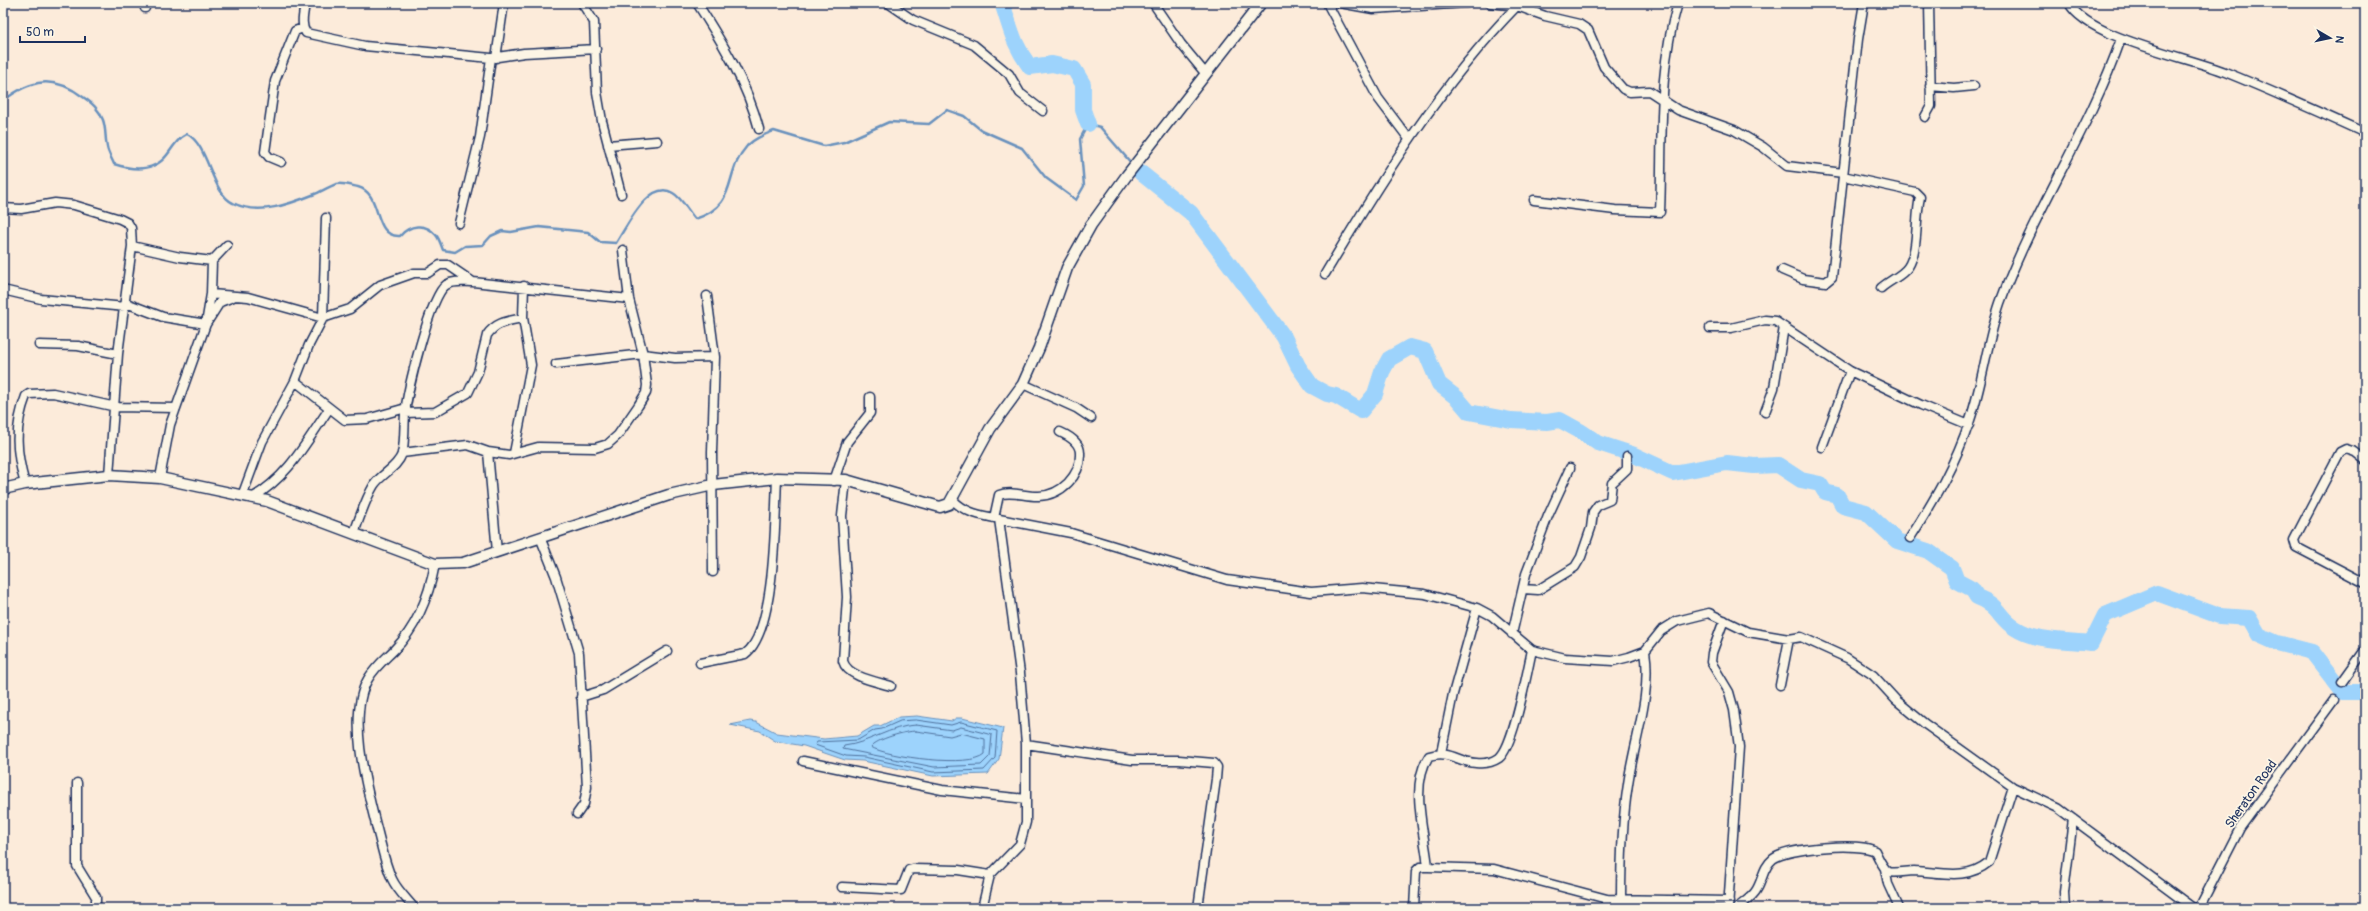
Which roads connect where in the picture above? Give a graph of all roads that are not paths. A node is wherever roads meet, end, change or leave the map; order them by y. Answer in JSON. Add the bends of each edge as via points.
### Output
{"nodes":[{"id":1,"x":305,"y":3,"type":"edge"},
{"id":2,"x":504,"y":3,"type":"edge"},
{"id":3,"x":582,"y":3,"type":"edge"},
{"id":4,"x":697,"y":3,"type":"edge"},
{"id":5,"x":888,"y":3,"type":"edge"},
{"id":6,"x":1153,"y":3,"type":"edge"},
{"id":7,"x":1261,"y":3,"type":"edge"},
{"id":8,"x":1327,"y":3,"type":"edge"},
{"id":9,"x":1340,"y":3,"type":"edge"},
{"id":10,"x":1467,"y":3,"type":"edge"},
{"id":11,"x":1490,"y":3,"type":"edge"},
{"id":12,"x":1678,"y":3,"type":"edge"},
{"id":13,"x":1864,"y":3,"type":"edge"},
{"id":14,"x":1929,"y":3,"type":"edge"},
{"id":15,"x":2069,"y":3,"type":"edge"},
{"id":16,"x":1517,"y":6,"type":"junction"},
{"id":17,"x":303,"y":28,"type":"junction"},
{"id":18,"x":2121,"y":39,"type":"junction"},
{"id":19,"x":596,"y":49,"type":"junction"},
{"id":20,"x":494,"y":58,"type":"junction"},
{"id":21,"x":1205,"y":73,"type":"junction"},
{"id":22,"x":1930,"y":86,"type":"junction"},
{"id":23,"x":1974,"y":86,"type":"dead end"},
{"id":24,"x":1661,"y":97,"type":"junction"},
{"id":25,"x":1043,"y":111,"type":"dead end"},
{"id":26,"x":1925,"y":117,"type":"dead end"},
{"id":27,"x":759,"y":129,"type":"dead end"},
{"id":28,"x":2365,"y":133,"type":"edge"},
{"id":29,"x":1409,"y":139,"type":"junction"},
{"id":30,"x":657,"y":141,"type":"dead end"},
{"id":31,"x":608,"y":145,"type":"junction"},
{"id":32,"x":281,"y":162,"type":"dead end"},
{"id":33,"x":1843,"y":175,"type":"junction"},
{"id":34,"x":621,"y":194,"type":"dead end"},
{"id":35,"x":1534,"y":200,"type":"dead end"},
{"id":36,"x":3,"y":208,"type":"edge"},
{"id":37,"x":326,"y":218,"type":"dead end"},
{"id":38,"x":459,"y":224,"type":"dead end"},
{"id":39,"x":227,"y":245,"type":"dead end"},
{"id":40,"x":132,"y":246,"type":"junction"},
{"id":41,"x":624,"y":250,"type":"dead end"},
{"id":42,"x":212,"y":261,"type":"junction"},
{"id":43,"x":1782,"y":270,"type":"dead end"},
{"id":44,"x":1325,"y":274,"type":"dead end"},
{"id":45,"x":473,"y":282,"type":"junction"},
{"id":46,"x":524,"y":286,"type":"junction"},
{"id":47,"x":1881,"y":288,"type":"dead end"},
{"id":48,"x":3,"y":290,"type":"edge"},
{"id":49,"x":211,"y":294,"type":"junction"},
{"id":50,"x":236,"y":296,"type":"junction"},
{"id":51,"x":707,"y":296,"type":"dead end"},
{"id":52,"x":630,"y":299,"type":"junction"},
{"id":53,"x":125,"y":305,"type":"junction"},
{"id":54,"x":323,"y":318,"type":"junction"},
{"id":55,"x":523,"y":318,"type":"junction"},
{"id":56,"x":206,"y":324,"type":"junction"},
{"id":57,"x":1784,"y":327,"type":"junction"},
{"id":58,"x":1710,"y":328,"type":"dead end"},
{"id":59,"x":39,"y":345,"type":"dead end"},
{"id":60,"x":118,"y":354,"type":"junction"},
{"id":61,"x":643,"y":354,"type":"junction"},
{"id":62,"x":715,"y":357,"type":"junction"},
{"id":63,"x":556,"y":364,"type":"dead end"},
{"id":64,"x":1850,"y":371,"type":"junction"},
{"id":65,"x":296,"y":381,"type":"junction"},
{"id":66,"x":1023,"y":384,"type":"junction"},
{"id":67,"x":870,"y":397,"type":"dead end"},
{"id":68,"x":116,"y":407,"type":"junction"},
{"id":69,"x":176,"y":408,"type":"junction"},
{"id":70,"x":329,"y":409,"type":"junction"},
{"id":71,"x":406,"y":410,"type":"junction"},
{"id":72,"x":1765,"y":412,"type":"dead end"},
{"id":73,"x":1091,"y":418,"type":"dead end"},
{"id":74,"x":1969,"y":424,"type":"junction"},
{"id":75,"x":1060,"y":432,"type":"dead end"},
{"id":76,"x":1822,"y":447,"type":"dead end"},
{"id":77,"x":488,"y":452,"type":"junction"},
{"id":78,"x":402,"y":453,"type":"junction"},
{"id":79,"x":514,"y":454,"type":"junction"},
{"id":80,"x":1628,"y":456,"type":"dead end"},
{"id":81,"x":2365,"y":460,"type":"edge"},
{"id":82,"x":1570,"y":468,"type":"dead end"},
{"id":83,"x":110,"y":474,"type":"junction"},
{"id":84,"x":160,"y":478,"type":"junction"},
{"id":85,"x":777,"y":478,"type":"junction"},
{"id":86,"x":834,"y":480,"type":"junction"},
{"id":87,"x":846,"y":480,"type":"junction"},
{"id":88,"x":25,"y":484,"type":"junction"},
{"id":89,"x":713,"y":485,"type":"junction"},
{"id":90,"x":3,"y":489,"type":"edge"},
{"id":91,"x":247,"y":497,"type":"junction"},
{"id":92,"x":953,"y":500,"type":"junction"},
{"id":93,"x":996,"y":518,"type":"junction"},
{"id":94,"x":354,"y":533,"type":"junction"},
{"id":95,"x":540,"y":537,"type":"junction"},
{"id":96,"x":1910,"y":538,"type":"dead end"},
{"id":97,"x":496,"y":552,"type":"junction"},
{"id":98,"x":435,"y":564,"type":"junction"},
{"id":99,"x":713,"y":572,"type":"dead end"},
{"id":100,"x":2365,"y":583,"type":"edge"},
{"id":101,"x":1523,"y":589,"type":"junction"},
{"id":102,"x":1477,"y":608,"type":"junction"},
{"id":103,"x":1724,"y":620,"type":"junction"},
{"id":104,"x":1512,"y":634,"type":"junction"},
{"id":105,"x":1789,"y":639,"type":"junction"},
{"id":106,"x":1532,"y":650,"type":"junction"},
{"id":107,"x":2365,"y":650,"type":"edge"},
{"id":108,"x":667,"y":651,"type":"dead end"},
{"id":109,"x":1645,"y":651,"type":"junction"},
{"id":110,"x":700,"y":663,"type":"dead end"},
{"id":111,"x":2342,"y":682,"type":"dead end"},
{"id":112,"x":891,"y":686,"type":"dead end"},
{"id":113,"x":1780,"y":686,"type":"dead end"},
{"id":114,"x":582,"y":697,"type":"junction"},
{"id":115,"x":2334,"y":700,"type":"dead end"},
{"id":116,"x":1026,"y":744,"type":"junction"},
{"id":117,"x":1441,"y":753,"type":"junction"},
{"id":118,"x":803,"y":761,"type":"dead end"},
{"id":119,"x":77,"y":784,"type":"dead end"},
{"id":120,"x":2013,"y":788,"type":"junction"},
{"id":121,"x":1026,"y":799,"type":"junction"},
{"id":122,"x":577,"y":814,"type":"dead end"},
{"id":123,"x":2073,"y":819,"type":"junction"},
{"id":124,"x":1428,"y":867,"type":"junction"},
{"id":125,"x":1885,"y":869,"type":"junction"},
{"id":126,"x":990,"y":875,"type":"junction"},
{"id":127,"x":842,"y":887,"type":"dead end"},
{"id":128,"x":1607,"y":899,"type":"junction"},
{"id":129,"x":1621,"y":900,"type":"junction"},
{"id":130,"x":1729,"y":905,"type":"edge"},
{"id":131,"x":96,"y":908,"type":"edge"},
{"id":132,"x":414,"y":908,"type":"edge"},
{"id":133,"x":982,"y":908,"type":"edge"},
{"id":134,"x":1198,"y":908,"type":"edge"},
{"id":135,"x":1414,"y":908,"type":"edge"},
{"id":136,"x":1605,"y":908,"type":"edge"},
{"id":137,"x":1737,"y":908,"type":"edge"},
{"id":138,"x":1899,"y":908,"type":"edge"},
{"id":139,"x":2065,"y":908,"type":"edge"},
{"id":140,"x":2193,"y":908,"type":"edge"},
{"id":141,"x":2199,"y":908,"type":"edge"}],
"edges":[{"from":1,"to":17,"type":"street"},
{"from":2,"to":20,"type":"street"},
{"from":3,"to":19,"type":"street","via":[[594,22]]},
{"from":4,"to":27,"type":"street","via":[[728,53],[754,110]]},
{"from":5,"to":25,"type":"street","via":[[913,20],[974,45],[1009,74],[1020,93]]},
{"from":6,"to":21,"type":"street"},
{"from":7,"to":21,"type":"street"},
{"from":8,"to":29,"type":"street","via":[[1378,98]]},
{"from":9,"to":10,"type":"street","via":[[1373,9]]},
{"from":11,"to":16,"type":"street"},
{"from":12,"to":24,"type":"street"},
{"from":13,"to":33,"type":"street"},
{"from":14,"to":22,"type":"street"},
{"from":15,"to":18,"type":"street","via":[[2072,9],[2092,24]]},
{"from":16,"to":24,"type":"street","via":[[1584,26],[1604,67],[1615,81],[1630,92],[1649,91]]},
{"from":16,"to":29,"type":"street","via":[[1470,58]]},
{"from":17,"to":20,"type":"street","via":[[306,33],[365,46]]},
{"from":17,"to":32,"type":"street","via":[[294,31],[273,92],[266,152],[269,157]]},
{"from":18,"to":28,"type":"street","via":[[2223,71]]},
{"from":18,"to":74,"type":"street","via":[[2095,106],[2037,220],[2000,303]]},
{"from":19,"to":20,"type":"street","via":[[524,53]]},
{"from":19,"to":31,"type":"street","via":[[594,72]]},
{"from":20,"to":38,"type":"street","via":[[480,137]]},
{"from":21,"to":66,"type":"street","via":[[1091,225],[1066,268],[1039,348]]},
{"from":22,"to":23,"type":"street"},
{"from":22,"to":26,"type":"street","via":[[1931,106]]},
{"from":24,"to":33,"type":"street","via":[[1678,110],[1734,130],[1788,166]]},
{"from":24,"to":35,"type":"street","via":[[1660,212],[1615,210]]},
{"from":29,"to":44,"type":"street"},
{"from":30,"to":31,"type":"street"},
{"from":31,"to":34,"type":"street"},
{"from":33,"to":43,"type":"street","via":[[1830,280],[1826,282],[1803,279]]},
{"from":33,"to":47,"type":"street","via":[[1915,192],[1920,198],[1915,242],[1908,267]]},
{"from":36,"to":40,"type":"street","via":[[21,209],[55,203],[93,210],[128,223],[133,234]]},
{"from":37,"to":54,"type":"street"},
{"from":39,"to":42,"type":"street"},
{"from":40,"to":42,"type":"street"},
{"from":40,"to":53,"type":"street"},
{"from":41,"to":52,"type":"street"},
{"from":42,"to":49,"type":"street"},
{"from":45,"to":46,"type":"street"},
{"from":45,"to":54,"type":"street","via":[[448,265],[440,264],[428,273],[414,274],[380,285],[350,309]]},
{"from":45,"to":71,"type":"street","via":[[452,282],[440,291],[428,322]]},
{"from":46,"to":52,"type":"street","via":[[588,296]]},
{"from":46,"to":55,"type":"street"},
{"from":48,"to":53,"type":"street","via":[[40,299]]},
{"from":49,"to":50,"type":"street"},
{"from":49,"to":56,"type":"street"},
{"from":50,"to":54,"type":"street"},
{"from":50,"to":56,"type":"street","via":[[220,302]]},
{"from":51,"to":62,"type":"street"},
{"from":52,"to":61,"type":"street"},
{"from":53,"to":56,"type":"street","via":[[163,317]]},
{"from":53,"to":60,"type":"street"},
{"from":54,"to":65,"type":"street","via":[[309,345]]},
{"from":55,"to":71,"type":"street","via":[[498,324],[487,335],[478,372],[468,393],[435,412]]},
{"from":55,"to":79,"type":"street","via":[[531,365]]},
{"from":56,"to":69,"type":"street"},
{"from":57,"to":58,"type":"street","via":[[1775,321],[1765,320],[1731,328]]},
{"from":57,"to":64,"type":"street","via":[[1807,345]]},
{"from":57,"to":72,"type":"street","via":[[1774,388]]},
{"from":59,"to":60,"type":"street","via":[[78,346]]},
{"from":60,"to":68,"type":"street"},
{"from":61,"to":62,"type":"street","via":[[675,358]]},
{"from":61,"to":63,"type":"street"},
{"from":61,"to":79,"type":"street","via":[[646,393],[618,435],[608,444],[595,448],[538,447]]},
{"from":62,"to":89,"type":"street"},
{"from":64,"to":74,"type":"street","via":[[1921,405]]},
{"from":64,"to":76,"type":"street"},
{"from":65,"to":70,"type":"street"},
{"from":65,"to":91,"type":"street","via":[[262,442]]},
{"from":66,"to":73,"type":"street","via":[[1076,408]]},
{"from":66,"to":92,"type":"street","via":[[990,429]]},
{"from":67,"to":86,"type":"street","via":[[870,413],[847,442]]},
{"from":68,"to":69,"type":"street"},
{"from":68,"to":83,"type":"street"},
{"from":68,"to":88,"type":"street","via":[[53,393],[26,396],[16,438],[18,459]]},
{"from":69,"to":84,"type":"street","via":[[170,425]]},
{"from":70,"to":71,"type":"street","via":[[341,419],[357,421]]},
{"from":70,"to":91,"type":"street","via":[[283,475],[269,488]]},
{"from":71,"to":78,"type":"street"},
{"from":74,"to":96,"type":"street","via":[[1958,453],[1933,503]]},
{"from":75,"to":93,"type":"street","via":[[1074,440],[1080,453],[1078,468],[1073,478],[1066,486],[1044,496],[1008,493],[999,495]]},
{"from":77,"to":78,"type":"street","via":[[468,445]]},
{"from":77,"to":79,"type":"street"},
{"from":77,"to":97,"type":"street"},
{"from":78,"to":94,"type":"street","via":[[397,463],[375,484]]},
{"from":80,"to":101,"type":"street","via":[[1627,469],[1612,483],[1610,500],[1598,504],[1593,512],[1591,528],[1578,563],[1542,589]]},
{"from":81,"to":100,"type":"street","via":[[2346,449],[2340,452],[2294,540],[2296,546]]},
{"from":82,"to":101,"type":"street","via":[[1548,516]]},
{"from":83,"to":84,"type":"street"},
{"from":83,"to":88,"type":"street"},
{"from":84,"to":91,"type":"street"},
{"from":85,"to":86,"type":"street"},
{"from":85,"to":89,"type":"street"},
{"from":85,"to":110,"type":"street","via":[[767,607],[761,633],[745,654]]},
{"from":86,"to":87,"type":"street"},
{"from":87,"to":92,"type":"street","via":[[940,507]]},
{"from":87,"to":112,"type":"street","via":[[842,516],[847,597],[843,661],[848,669],[856,674]]},
{"from":88,"to":90,"type":"street"},
{"from":89,"to":95,"type":"street","via":[[669,495]]},
{"from":89,"to":99,"type":"street"},
{"from":91,"to":94,"type":"street","via":[[267,501]]},
{"from":92,"to":93,"type":"street","via":[[971,513]]},
{"from":93,"to":102,"type":"street","via":[[1071,533],[1227,580],[1311,592],[1362,588],[1425,594]]},
{"from":93,"to":116,"type":"street","via":[[1020,673]]},
{"from":94,"to":98,"type":"street"},
{"from":95,"to":97,"type":"street"},
{"from":95,"to":114,"type":"street","via":[[556,577],[577,646]]},
{"from":97,"to":98,"type":"street","via":[[463,563]]},
{"from":98,"to":132,"type":"street","via":[[431,587],[422,610],[395,649],[375,668],[367,680],[361,699],[359,727],[361,761],[384,859],[393,880]]},
{"from":101,"to":104,"type":"street"},
{"from":102,"to":104,"type":"street","via":[[1492,616]]},
{"from":102,"to":117,"type":"street","via":[[1453,694]]},
{"from":103,"to":105,"type":"street","via":[[1748,632]]},
{"from":103,"to":109,"type":"street","via":[[1709,613],[1677,621],[1661,631]]},
{"from":103,"to":130,"type":"street","via":[[1711,662],[1729,692],[1739,747]]},
{"from":104,"to":106,"type":"street"},
{"from":105,"to":113,"type":"street"},
{"from":105,"to":120,"type":"street","via":[[1801,637],[1847,658],[1873,675],[1896,700],[1925,724]]},
{"from":106,"to":109,"type":"street","via":[[1565,658],[1613,660]]},
{"from":106,"to":117,"type":"street","via":[[1518,712],[1506,749],[1500,757],[1490,762],[1475,763]]},
{"from":107,"to":111,"type":"street"},
{"from":108,"to":114,"type":"street","via":[[603,690]]},
{"from":109,"to":129,"type":"street","via":[[1643,700],[1627,793]]},
{"from":114,"to":122,"type":"street","via":[[587,787],[584,804]]},
{"from":115,"to":141,"type":"street","name":"Sheraton Road","via":[[2240,828]]},
{"from":116,"to":121,"type":"street"},
{"from":116,"to":134,"type":"street","via":[[1132,760],[1214,763],[1217,767],[1216,780]]},
{"from":117,"to":124,"type":"street","via":[[1429,756],[1422,766],[1420,777],[1419,798]]},
{"from":118,"to":121,"type":"street","via":[[935,789]]},
{"from":119,"to":131,"type":"street","via":[[77,866],[96,897]]},
{"from":120,"to":123,"type":"street","via":[[2058,808]]},
{"from":120,"to":125,"type":"street","via":[[1989,862],[1980,870],[1951,875],[1892,872]]},
{"from":121,"to":126,"type":"street","via":[[1026,822],[1020,844]]},
{"from":123,"to":139,"type":"street","via":[[2064,892]]},
{"from":123,"to":140,"type":"street"},
{"from":124,"to":128,"type":"street","via":[[1494,869]]},
{"from":124,"to":135,"type":"street","via":[[1420,867],[1416,871]]},
{"from":125,"to":137,"type":"street","via":[[1875,851],[1862,847],[1817,849],[1778,856],[1767,866],[1753,895]]},
{"from":125,"to":138,"type":"street","via":[[1888,884]]},
{"from":126,"to":127,"type":"street","via":[[958,870],[913,869],[909,870],[901,890]]},
{"from":126,"to":133,"type":"street"},
{"from":128,"to":129,"type":"street"},
{"from":128,"to":136,"type":"street"},
{"from":129,"to":130,"type":"street"}]}
